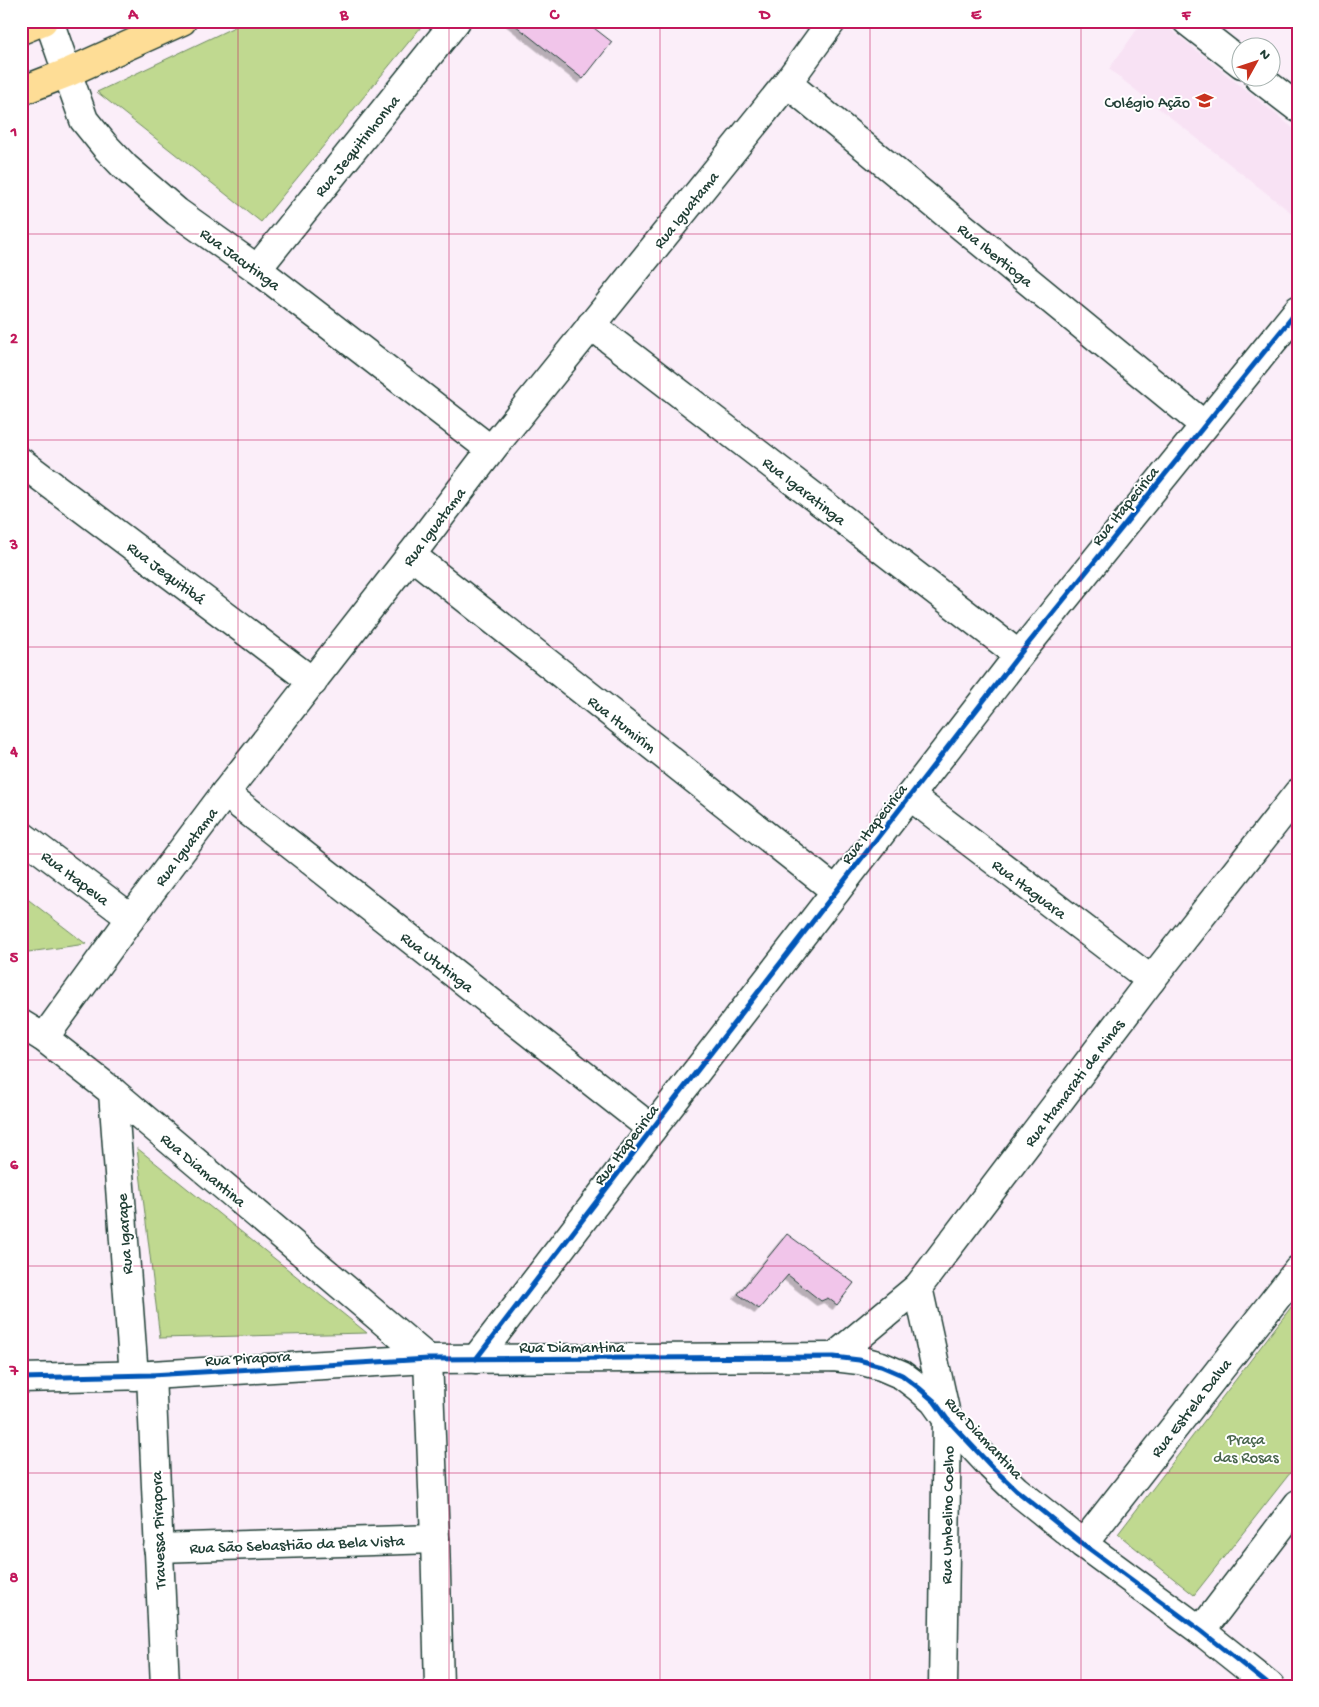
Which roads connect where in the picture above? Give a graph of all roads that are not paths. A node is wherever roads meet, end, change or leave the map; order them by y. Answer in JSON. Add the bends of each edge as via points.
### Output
{"nodes":[{"id":1,"x":43,"y":21,"type":"edge"},
{"id":2,"x":49,"y":21,"type":"edge"},
{"id":3,"x":182,"y":21,"type":"edge"},
{"id":4,"x":456,"y":21,"type":"edge"},
{"id":5,"x":832,"y":21,"type":"edge"},
{"id":6,"x":1188,"y":21,"type":"edge"},
{"id":7,"x":21,"y":30,"type":"edge"},
{"id":8,"x":1232,"y":56,"type":"edge"},
{"id":9,"x":67,"y":73,"type":"junction"},
{"id":10,"x":787,"y":83,"type":"junction"},
{"id":11,"x":1272,"y":88,"type":"edge"},
{"id":12,"x":21,"y":91,"type":"edge"},
{"id":13,"x":1298,"y":108,"type":"edge"},
{"id":14,"x":257,"y":268,"type":"junction"},
{"id":15,"x":1298,"y":310,"type":"edge"},
{"id":16,"x":592,"y":325,"type":"junction"},
{"id":17,"x":1204,"y":425,"type":"junction"},
{"id":18,"x":491,"y":450,"type":"junction"},
{"id":19,"x":21,"y":462,"type":"edge"},
{"id":20,"x":411,"y":555,"type":"junction"},
{"id":21,"x":1019,"y":655,"type":"junction"},
{"id":22,"x":313,"y":682,"type":"junction"},
{"id":23,"x":225,"y":793,"type":"junction"},
{"id":24,"x":1298,"y":793,"type":"edge"},
{"id":25,"x":910,"y":796,"type":"junction"},
{"id":26,"x":21,"y":835,"type":"edge"},
{"id":27,"x":836,"y":891,"type":"junction"},
{"id":28,"x":131,"y":918,"type":"junction"},
{"id":29,"x":1151,"y":980,"type":"junction"},
{"id":30,"x":21,"y":1024,"type":"edge"},
{"id":31,"x":44,"y":1038,"type":"junction"},
{"id":32,"x":113,"y":1092,"type":"junction"},
{"id":33,"x":652,"y":1129,"type":"junction"},
{"id":34,"x":1298,"y":1270,"type":"edge"},
{"id":35,"x":918,"y":1287,"type":"junction"},
{"id":36,"x":834,"y":1357,"type":"junction"},
{"id":37,"x":476,"y":1358,"type":"junction"},
{"id":38,"x":428,"y":1359,"type":"junction"},
{"id":39,"x":142,"y":1375,"type":"junction"},
{"id":40,"x":21,"y":1378,"type":"edge"},
{"id":41,"x":947,"y":1419,"type":"junction"},
{"id":42,"x":1298,"y":1504,"type":"edge"},
{"id":43,"x":435,"y":1539,"type":"junction"},
{"id":44,"x":1083,"y":1544,"type":"junction"},
{"id":45,"x":158,"y":1548,"type":"junction"},
{"id":46,"x":1200,"y":1631,"type":"junction"},
{"id":47,"x":165,"y":1686,"type":"edge"},
{"id":48,"x":439,"y":1686,"type":"edge"},
{"id":49,"x":943,"y":1686,"type":"edge"},
{"id":50,"x":1270,"y":1686,"type":"edge"}],
"edges":[{"from":1,"to":7,"type":"main road"},
{"from":2,"to":9,"type":"street","name":"Rua Jacutinga"},
{"from":3,"to":9,"type":"main road"},
{"from":4,"to":14,"type":"street","name":"Rua Jequitinhonha"},
{"from":5,"to":10,"type":"street","name":"Rua Iguatama"},
{"from":6,"to":8,"type":"street"},
{"from":9,"to":12,"type":"main road"},
{"from":9,"to":14,"type":"street","name":"Rua Jacutinga","via":[[84,120],[105,146],[177,212]]},
{"from":10,"to":16,"type":"street","name":"Rua Iguatama"},
{"from":10,"to":17,"type":"street","name":"Rua Ibertioga"},
{"from":11,"to":13,"type":"street"},
{"from":14,"to":18,"type":"street","name":"Rua Jacutinga"},
{"from":15,"to":17,"type":"street","name":"Rua Itapecirica"},
{"from":16,"to":18,"type":"street","name":"Rua Iguatama"},
{"from":16,"to":21,"type":"street","name":"Rua Igaratinga"},
{"from":17,"to":21,"type":"street","name":"Rua Itapecirica"},
{"from":18,"to":20,"type":"street","name":"Rua Iguatama"},
{"from":19,"to":22,"type":"street","name":"Rua Jequitibá"},
{"from":20,"to":22,"type":"street","name":"Rua Iguatama"},
{"from":20,"to":27,"type":"street","name":"Rua Itumirim"},
{"from":21,"to":25,"type":"street","name":"Rua Itapecirica"},
{"from":22,"to":23,"type":"street","name":"Rua Iguatama"},
{"from":23,"to":28,"type":"street","name":"Rua Iguatama"},
{"from":23,"to":33,"type":"street","name":"Rua Ututinga"},
{"from":24,"to":29,"type":"street","name":"Rua Itamarati de Minas"},
{"from":25,"to":27,"type":"street","name":"Rua Itapecirica"},
{"from":25,"to":29,"type":"street","name":"Rua Itaguara"},
{"from":26,"to":28,"type":"street","name":"Rua Itapeva"},
{"from":27,"to":33,"type":"street","name":"Rua Itapecirica"},
{"from":28,"to":31,"type":"street","name":"Rua Iguatama"},
{"from":29,"to":35,"type":"street","name":"Rua Itamarati de Minas"},
{"from":30,"to":31,"type":"street","name":"Rua Diamantina"},
{"from":31,"to":32,"type":"street","name":"Rua Diamantina"},
{"from":32,"to":38,"type":"street","name":"Rua Diamantina"},
{"from":32,"to":39,"type":"street","name":"Rua Igarape"},
{"from":33,"to":37,"type":"street","name":"Rua Itapecirica"},
{"from":34,"to":44,"type":"street","name":"Rua Estrela Dalva"},
{"from":35,"to":36,"type":"street","name":"Rua Itamarati de Minas"},
{"from":35,"to":41,"type":"street","name":"Rua Umbelino Coelho"},
{"from":36,"to":37,"type":"street","name":"Rua Diamantina"},
{"from":36,"to":41,"type":"street","name":"Rua Diamantina","via":[[860,1360],[902,1375],[934,1401]]},
{"from":37,"to":38,"type":"street","name":"Rua Pirapora"},
{"from":38,"to":39,"type":"street","name":"Rua Pirapora"},
{"from":38,"to":43,"type":"street"},
{"from":39,"to":40,"type":"street","name":"Rua Pirapora"},
{"from":39,"to":45,"type":"street","name":"Travessa Pirapora"},
{"from":41,"to":44,"type":"street","name":"Rua Diamantina","via":[[1016,1490]]},
{"from":41,"to":49,"type":"street","name":"Rua Umbelino Coelho"},
{"from":42,"to":46,"type":"street"},
{"from":43,"to":45,"type":"street","name":"Rua São Sebastião da Bela Vista"},
{"from":43,"to":48,"type":"street"},
{"from":44,"to":46,"type":"street","name":"Rua Diamantina"},
{"from":45,"to":47,"type":"street","name":"Travessa Pirapora"},
{"from":46,"to":50,"type":"street","name":"Rua Diamantina"}]}
